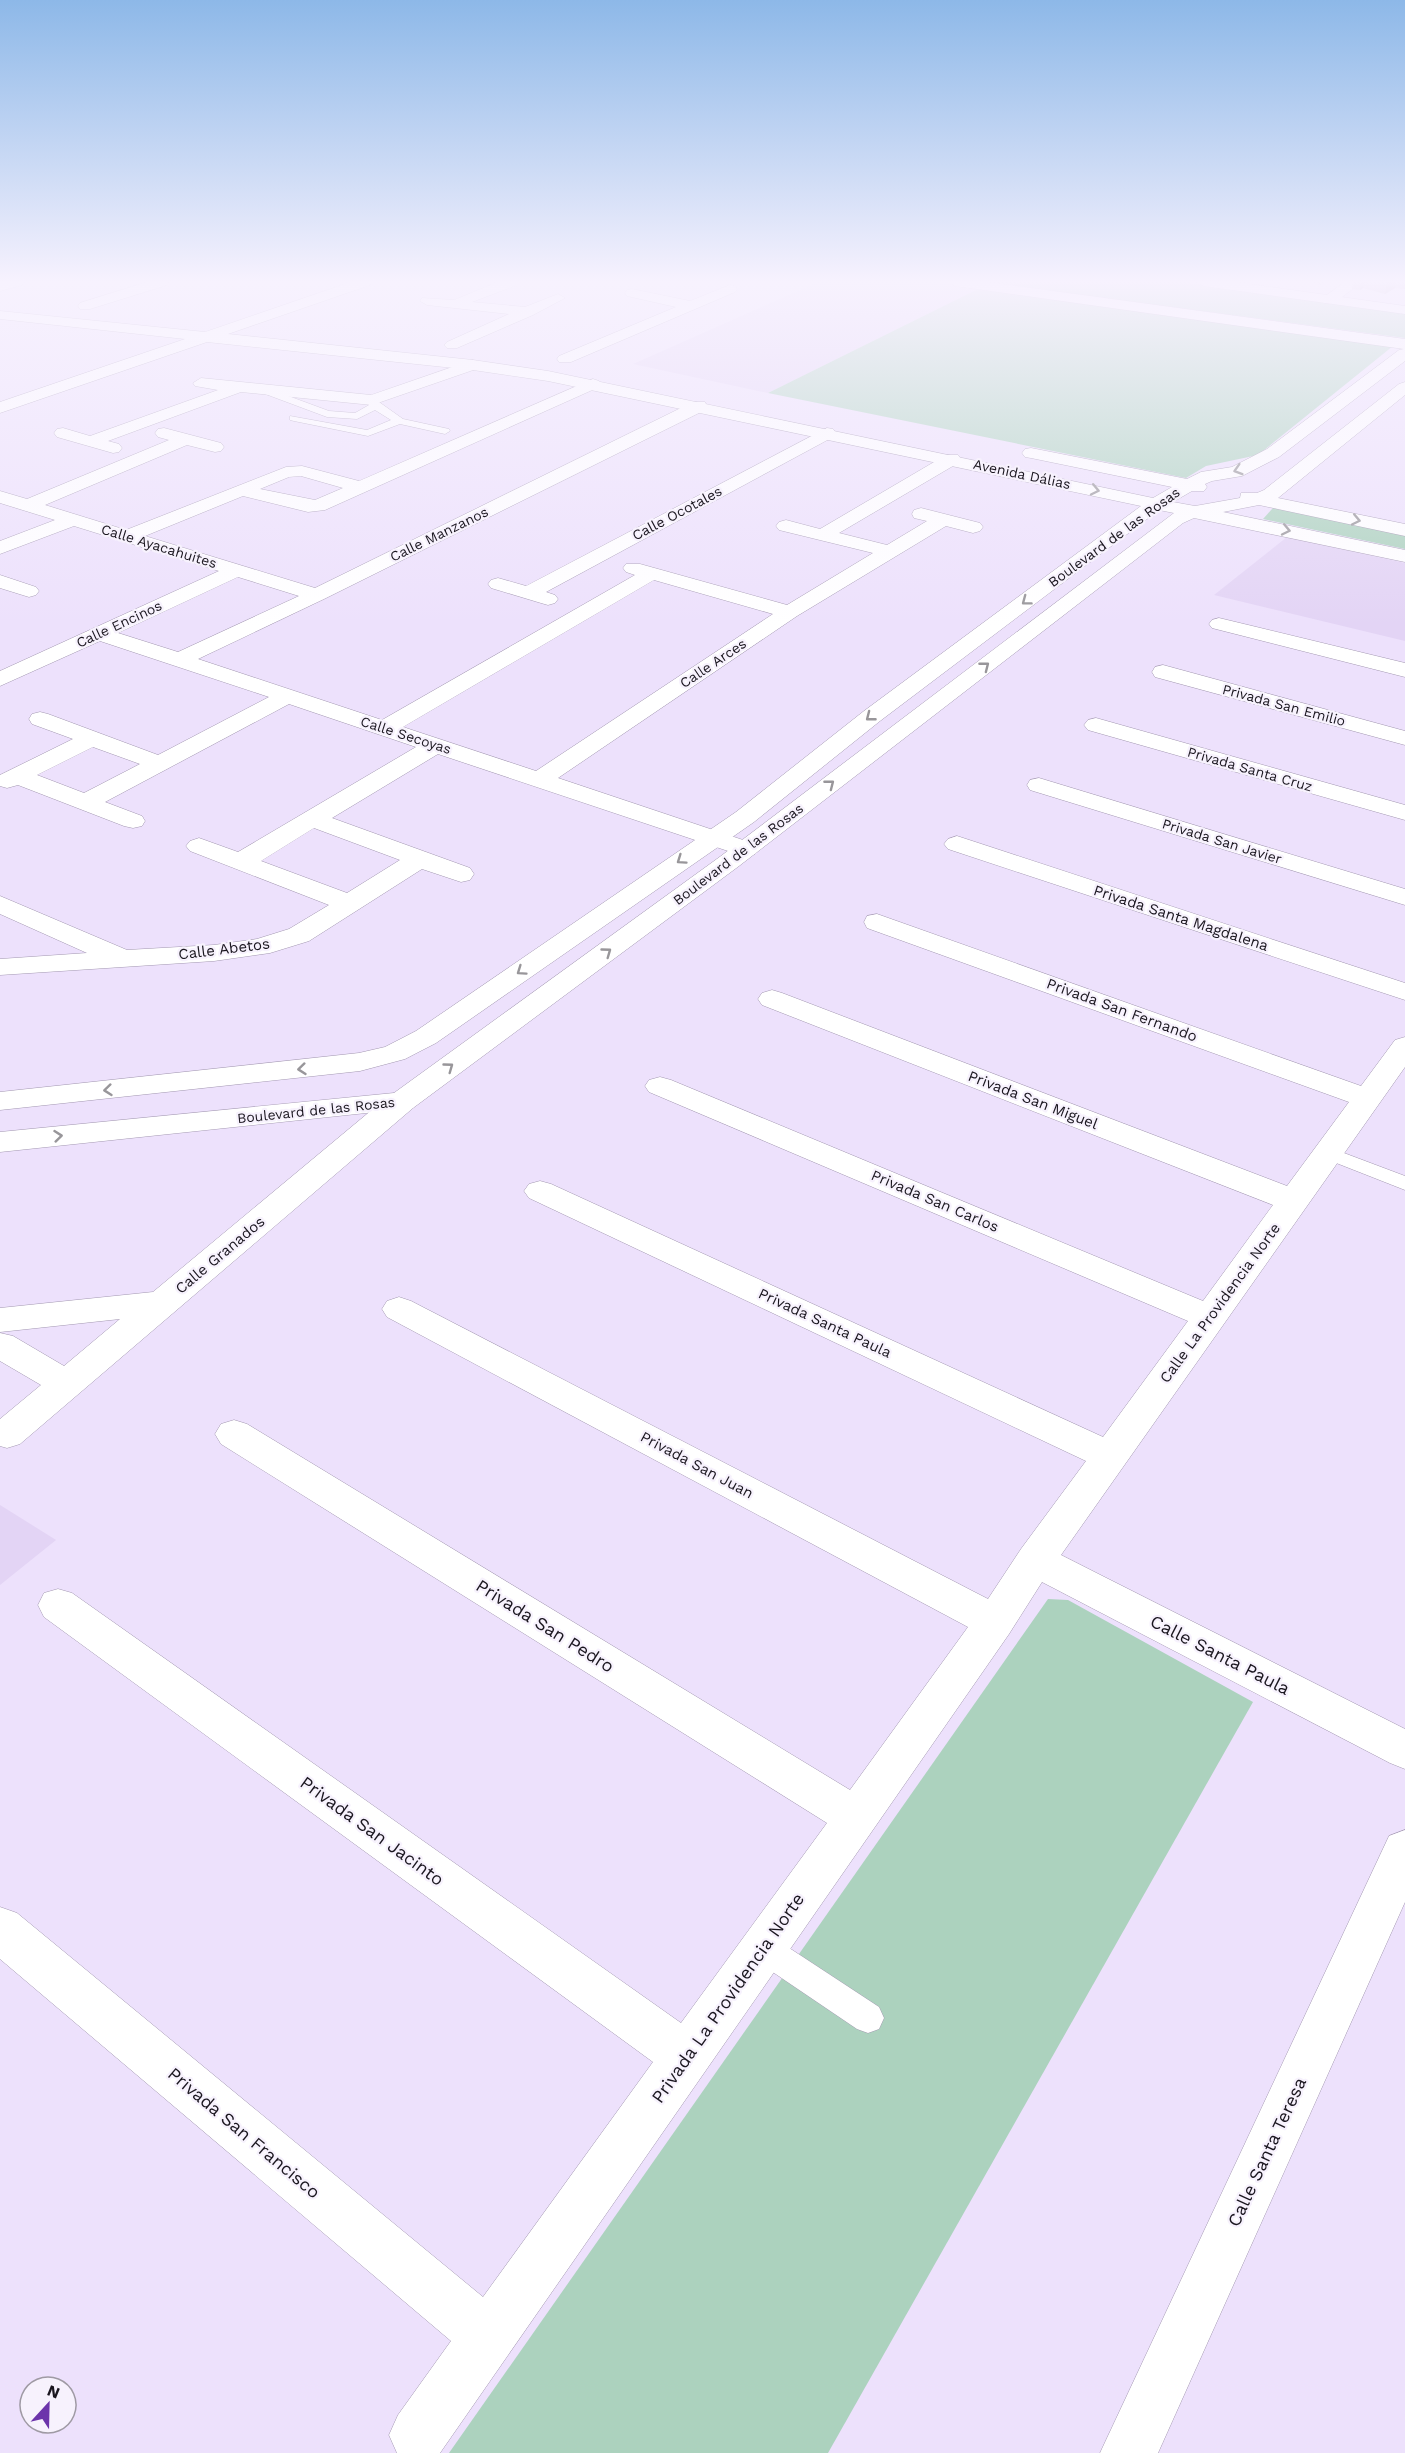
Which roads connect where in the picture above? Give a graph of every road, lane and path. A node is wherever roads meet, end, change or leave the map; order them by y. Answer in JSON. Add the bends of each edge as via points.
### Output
{"nodes":[{"id":1,"x":34,"y":396,"type":"edge"},
{"id":2,"x":214,"y":396,"type":"edge"},
{"id":3,"x":319,"y":396,"type":"edge"},
{"id":4,"x":391,"y":396,"type":"edge"},
{"id":5,"x":566,"y":396,"type":"edge"},
{"id":6,"x":654,"y":396,"type":"edge"},
{"id":7,"x":1348,"y":396,"type":"edge"},
{"id":8,"x":1393,"y":396,"type":"edge"},
{"id":9,"x":374,"y":403,"type":"junction"},
{"id":10,"x":699,"y":406,"type":"junction"},
{"id":11,"x":0,"y":408,"type":"edge"},
{"id":12,"x":294,"y":418,"type":"dead end"},
{"id":13,"x":399,"y":421,"type":"junction"},
{"id":14,"x":136,"y":425,"type":"junction"},
{"id":15,"x":445,"y":431,"type":"dead end"},
{"id":16,"x":63,"y":433,"type":"dead end"},
{"id":17,"x":827,"y":433,"type":"junction"},
{"id":18,"x":186,"y":439,"type":"junction"},
{"id":19,"x":91,"y":441,"type":"junction"},
{"id":20,"x":214,"y":447,"type":"dead end"},
{"id":21,"x":1011,"y":449,"type":"dead end"},
{"id":22,"x":144,"y":457,"type":"junction"},
{"id":23,"x":951,"y":459,"type":"junction"},
{"id":24,"x":1188,"y":485,"type":"junction"},
{"id":25,"x":359,"y":487,"type":"junction"},
{"id":26,"x":243,"y":490,"type":"junction"},
{"id":27,"x":0,"y":497,"type":"edge"},
{"id":28,"x":1260,"y":500,"type":"junction"},
{"id":29,"x":875,"y":503,"type":"junction"},
{"id":30,"x":1157,"y":503,"type":"junction"},
{"id":31,"x":27,"y":506,"type":"junction"},
{"id":32,"x":1192,"y":510,"type":"junction"},
{"id":33,"x":72,"y":520,"type":"junction"},
{"id":34,"x":942,"y":520,"type":"junction"},
{"id":35,"x":786,"y":526,"type":"dead end"},
{"id":36,"x":973,"y":527,"type":"dead end"},
{"id":37,"x":1405,"y":530,"type":"edge"},
{"id":38,"x":127,"y":536,"type":"junction"},
{"id":39,"x":823,"y":536,"type":"junction"},
{"id":40,"x":0,"y":548,"type":"edge"},
{"id":41,"x":888,"y":551,"type":"junction"},
{"id":42,"x":1405,"y":556,"type":"edge"},
{"id":43,"x":593,"y":558,"type":"junction"},
{"id":44,"x":237,"y":570,"type":"junction"},
{"id":45,"x":652,"y":573,"type":"junction"},
{"id":46,"x":2,"y":583,"type":"edge"},
{"id":47,"x":498,"y":584,"type":"dead end"},
{"id":48,"x":29,"y":591,"type":"dead end"},
{"id":49,"x":528,"y":593,"type":"junction"},
{"id":50,"x":317,"y":595,"type":"junction"},
{"id":51,"x":589,"y":611,"type":"junction"},
{"id":52,"x":790,"y":612,"type":"junction"},
{"id":53,"x":1219,"y":624,"type":"dead end"},
{"id":54,"x":99,"y":633,"type":"junction"},
{"id":55,"x":179,"y":660,"type":"junction"},
{"id":56,"x":1405,"y":670,"type":"edge"},
{"id":57,"x":1163,"y":672,"type":"dead end"},
{"id":58,"x":0,"y":678,"type":"edge"},
{"id":59,"x":288,"y":696,"type":"junction"},
{"id":60,"x":40,"y":719,"type":"dead end"},
{"id":61,"x":1096,"y":725,"type":"dead end"},
{"id":62,"x":385,"y":728,"type":"junction"},
{"id":63,"x":1405,"y":738,"type":"edge"},
{"id":64,"x":91,"y":739,"type":"junction"},
{"id":65,"x":436,"y":745,"type":"junction"},
{"id":66,"x":160,"y":764,"type":"junction"},
{"id":67,"x":9,"y":780,"type":"edge"},
{"id":68,"x":539,"y":780,"type":"junction"},
{"id":69,"x":1039,"y":785,"type":"dead end"},
{"id":70,"x":86,"y":802,"type":"junction"},
{"id":71,"x":1405,"y":813,"type":"edge"},
{"id":72,"x":312,"y":819,"type":"junction"},
{"id":73,"x":133,"y":820,"type":"dead end"},
{"id":74,"x":714,"y":837,"type":"junction"},
{"id":75,"x":957,"y":844,"type":"dead end"},
{"id":76,"x":199,"y":846,"type":"dead end"},
{"id":77,"x":746,"y":849,"type":"junction"},
{"id":78,"x":420,"y":859,"type":"junction"},
{"id":79,"x":240,"y":862,"type":"junction"},
{"id":80,"x":461,"y":874,"type":"dead end"},
{"id":81,"x":1405,"y":897,"type":"edge"},
{"id":82,"x":351,"y":904,"type":"junction"},
{"id":83,"x":4,"y":910,"type":"edge"},
{"id":84,"x":877,"y":922,"type":"dead end"},
{"id":85,"x":122,"y":959,"type":"junction"},
{"id":86,"x":0,"y":967,"type":"edge"},
{"id":87,"x":1405,"y":992,"type":"edge"},
{"id":88,"x":772,"y":999,"type":"dead end"},
{"id":89,"x":1405,"y":1046,"type":"edge"},
{"id":90,"x":660,"y":1086,"type":"dead end"},
{"id":91,"x":1367,"y":1098,"type":"junction"},
{"id":92,"x":0,"y":1101,"type":"edge"},
{"id":93,"x":402,"y":1101,"type":"junction"},
{"id":94,"x":0,"y":1142,"type":"edge"},
{"id":95,"x":1328,"y":1153,"type":"junction"},
{"id":96,"x":1405,"y":1183,"type":"edge"},
{"id":97,"x":540,"y":1191,"type":"dead end"},
{"id":98,"x":1294,"y":1201,"type":"junction"},
{"id":99,"x":162,"y":1303,"type":"junction"},
{"id":100,"x":399,"y":1309,"type":"dead end"},
{"id":101,"x":1210,"y":1317,"type":"junction"},
{"id":102,"x":0,"y":1320,"type":"edge"},
{"id":103,"x":0,"y":1345,"type":"edge"},
{"id":104,"x":66,"y":1383,"type":"junction"},
{"id":105,"x":7,"y":1434,"type":"dead end"},
{"id":106,"x":234,"y":1434,"type":"dead end"},
{"id":107,"x":1110,"y":1456,"type":"junction"},
{"id":108,"x":1035,"y":1560,"type":"junction"},
{"id":109,"x":58,"y":1605,"type":"dead end"},
{"id":110,"x":995,"y":1622,"type":"junction"},
{"id":111,"x":1405,"y":1750,"type":"edge"},
{"id":112,"x":856,"y":1817,"type":"junction"},
{"id":113,"x":1405,"y":1851,"type":"edge"},
{"id":114,"x":0,"y":1929,"type":"edge"},
{"id":115,"x":763,"y":1948,"type":"junction"},
{"id":116,"x":868,"y":2018,"type":"dead end"},
{"id":117,"x":686,"y":2056,"type":"junction"},
{"id":118,"x":488,"y":2336,"type":"junction"},
{"id":119,"x":418,"y":2435,"type":"dead end"},
{"id":120,"x":1129,"y":2453,"type":"edge"}],
"edges":[{"from":1,"to":11,"type":"street"},
{"from":2,"to":14,"type":"street"},
{"from":3,"to":9,"type":"street"},
{"from":4,"to":9,"type":"street"},
{"from":5,"to":25,"type":"street"},
{"from":6,"to":10,"type":"street","name":"Avenida Dálias"},
{"from":7,"to":24,"type":"street","name":"Boulevard de las Rosas","one_way":true,"via":[[1274,453],[1236,472],[1208,476]]},
{"from":8,"to":28,"type":"street","name":"Boulevard de las Rosas"},
{"from":9,"to":13,"type":"lane"},
{"from":10,"to":17,"type":"street","name":"Avenida Dálias"},
{"from":10,"to":50,"type":"street","name":"Calle Manzanos"},
{"from":12,"to":13,"type":"lane","via":[[368,433]]},
{"from":13,"to":15,"type":"lane"},
{"from":14,"to":18,"type":"street"},
{"from":14,"to":19,"type":"street"},
{"from":16,"to":19,"type":"street"},
{"from":17,"to":23,"type":"street","name":"Avenida Dálias"},
{"from":17,"to":43,"type":"street","name":"Calle Ocotales"},
{"from":18,"to":20,"type":"street"},
{"from":18,"to":22,"type":"street"},
{"from":19,"to":22,"type":"street"},
{"from":21,"to":24,"type":"street","name":"Avenida Dálias"},
{"from":22,"to":31,"type":"street"},
{"from":23,"to":29,"type":"street"},
{"from":23,"to":30,"type":"street","name":"Avenida Dálias","one_way":true},
{"from":24,"to":28,"type":"street","name":"Avenida Dálias"},
{"from":24,"to":30,"type":"street","name":"Boulevard de las Rosas"},
{"from":25,"to":26,"type":"street","via":[[295,471]]},
{"from":25,"to":26,"type":"street","via":[[318,506]]},
{"from":26,"to":38,"type":"street"},
{"from":27,"to":31,"type":"street","name":"Calle Ayacahuites"},
{"from":28,"to":32,"type":"street","name":"Boulevard de las Rosas"},
{"from":28,"to":37,"type":"street","name":"Avenida Dálias","one_way":true},
{"from":29,"to":34,"type":"street"},
{"from":29,"to":39,"type":"street"},
{"from":30,"to":32,"type":"street","name":"Avenida Dálias"},
{"from":30,"to":74,"type":"street","name":"Boulevard de las Rosas","one_way":true},
{"from":31,"to":33,"type":"street","name":"Calle Ayacahuites"},
{"from":32,"to":42,"type":"street","name":"Avenida Dálias","one_way":true},
{"from":77,"to":32,"type":"street","name":"Boulevard de las Rosas","one_way":true},
{"from":33,"to":38,"type":"street","name":"Calle Ayacahuites"},
{"from":33,"to":40,"type":"street"},
{"from":34,"to":36,"type":"street"},
{"from":34,"to":41,"type":"street","name":"Calle Arces"},
{"from":35,"to":39,"type":"street"},
{"from":38,"to":44,"type":"street","name":"Calle Ayacahuites"},
{"from":39,"to":41,"type":"street"},
{"from":41,"to":52,"type":"street","name":"Calle Arces"},
{"from":43,"to":45,"type":"street"},
{"from":43,"to":49,"type":"street","name":"Calle Ocotales"},
{"from":44,"to":50,"type":"street","name":"Calle Ayacahuites"},
{"from":44,"to":54,"type":"street","name":"Calle Encinos"},
{"from":45,"to":51,"type":"street"},
{"from":45,"to":52,"type":"street"},
{"from":46,"to":48,"type":"street"},
{"from":47,"to":49,"type":"street"},
{"from":49,"to":51,"type":"street"},
{"from":50,"to":55,"type":"street","name":"Calle Manzanos"},
{"from":51,"to":62,"type":"street"},
{"from":52,"to":68,"type":"street","name":"Calle Arces"},
{"from":53,"to":56,"type":"street"},
{"from":54,"to":55,"type":"street","name":"Calle Secoyas"},
{"from":54,"to":58,"type":"street","name":"Calle Encinos"},
{"from":55,"to":59,"type":"street","name":"Calle Secoyas"},
{"from":57,"to":63,"type":"street","name":"Privada San Emilio"},
{"from":59,"to":62,"type":"street","name":"Calle Secoyas"},
{"from":59,"to":66,"type":"street"},
{"from":60,"to":64,"type":"street"},
{"from":61,"to":71,"type":"street","name":"Privada Santa Cruz"},
{"from":62,"to":65,"type":"street","name":"Calle Secoyas"},
{"from":64,"to":66,"type":"street"},
{"from":64,"to":67,"type":"street"},
{"from":65,"to":68,"type":"street","name":"Calle Secoyas"},
{"from":65,"to":72,"type":"street"},
{"from":66,"to":70,"type":"street"},
{"from":67,"to":70,"type":"street"},
{"from":68,"to":74,"type":"street","name":"Calle Secoyas"},
{"from":69,"to":81,"type":"street","name":"Privada San Javier"},
{"from":70,"to":73,"type":"street"},
{"from":72,"to":78,"type":"street"},
{"from":72,"to":79,"type":"street"},
{"from":74,"to":77,"type":"street","name":"Calle Secoyas"},
{"from":74,"to":92,"type":"street","name":"Boulevard de las Rosas","one_way":true,"via":[[426,1037],[395,1053],[360,1062]]},
{"from":75,"to":87,"type":"street","name":"Privada Santa Magdalena"},
{"from":76,"to":79,"type":"street"},
{"from":93,"to":77,"type":"street","name":"Boulevard de las Rosas","one_way":true},
{"from":78,"to":80,"type":"street"},
{"from":78,"to":82,"type":"street","name":"Calle Abetos"},
{"from":79,"to":82,"type":"street"},
{"from":82,"to":85,"type":"street","name":"Calle Abetos","via":[[300,935],[260,947]]},
{"from":83,"to":85,"type":"street","name":"Calle Abetos"},
{"from":84,"to":91,"type":"street","name":"Privada San Fernando"},
{"from":85,"to":86,"type":"street","name":"Calle Abetos"},
{"from":88,"to":98,"type":"street","name":"Privada San Miguel"},
{"from":89,"to":91,"type":"street","name":"Calle La Providencia Norte"},
{"from":90,"to":101,"type":"street","name":"Privada San Carlos"},
{"from":91,"to":95,"type":"street","name":"Calle La Providencia Norte"},
{"from":94,"to":93,"type":"street","name":"Boulevard de las Rosas","one_way":true},
{"from":93,"to":99,"type":"street","name":"Calle Granados"},
{"from":95,"to":96,"type":"lane"},
{"from":95,"to":98,"type":"street","name":"Calle La Providencia Norte"},
{"from":97,"to":107,"type":"street","name":"Privada Santa Paula"},
{"from":98,"to":101,"type":"street","name":"Calle La Providencia Norte"},
{"from":99,"to":102,"type":"street","name":"Calle Granados"},
{"from":99,"to":104,"type":"street"},
{"from":100,"to":110,"type":"street","name":"Privada San Juan"},
{"from":101,"to":107,"type":"street","name":"Calle La Providencia Norte"},
{"from":103,"to":104,"type":"street"},
{"from":104,"to":105,"type":"street"},
{"from":106,"to":112,"type":"street","name":"Privada San Pedro"},
{"from":107,"to":108,"type":"street","name":"Calle La Providencia Norte"},
{"from":108,"to":110,"type":"street","name":"Privada La Providencia Norte"},
{"from":108,"to":111,"type":"street","name":"Calle Santa Paula"},
{"from":109,"to":117,"type":"street","name":"Privada San Jacinto"},
{"from":110,"to":112,"type":"street","name":"Privada La Providencia Norte"},
{"from":112,"to":115,"type":"street","name":"Privada La Providencia Norte"},
{"from":113,"to":120,"type":"street","name":"Calle Santa Teresa"},
{"from":114,"to":118,"type":"street","name":"Privada San Francisco"},
{"from":115,"to":116,"type":"lane"},
{"from":115,"to":117,"type":"street","name":"Privada La Providencia Norte"},
{"from":117,"to":118,"type":"street","name":"Privada La Providencia Norte"},
{"from":118,"to":119,"type":"street","name":"Privada La Providencia Norte"}]}
